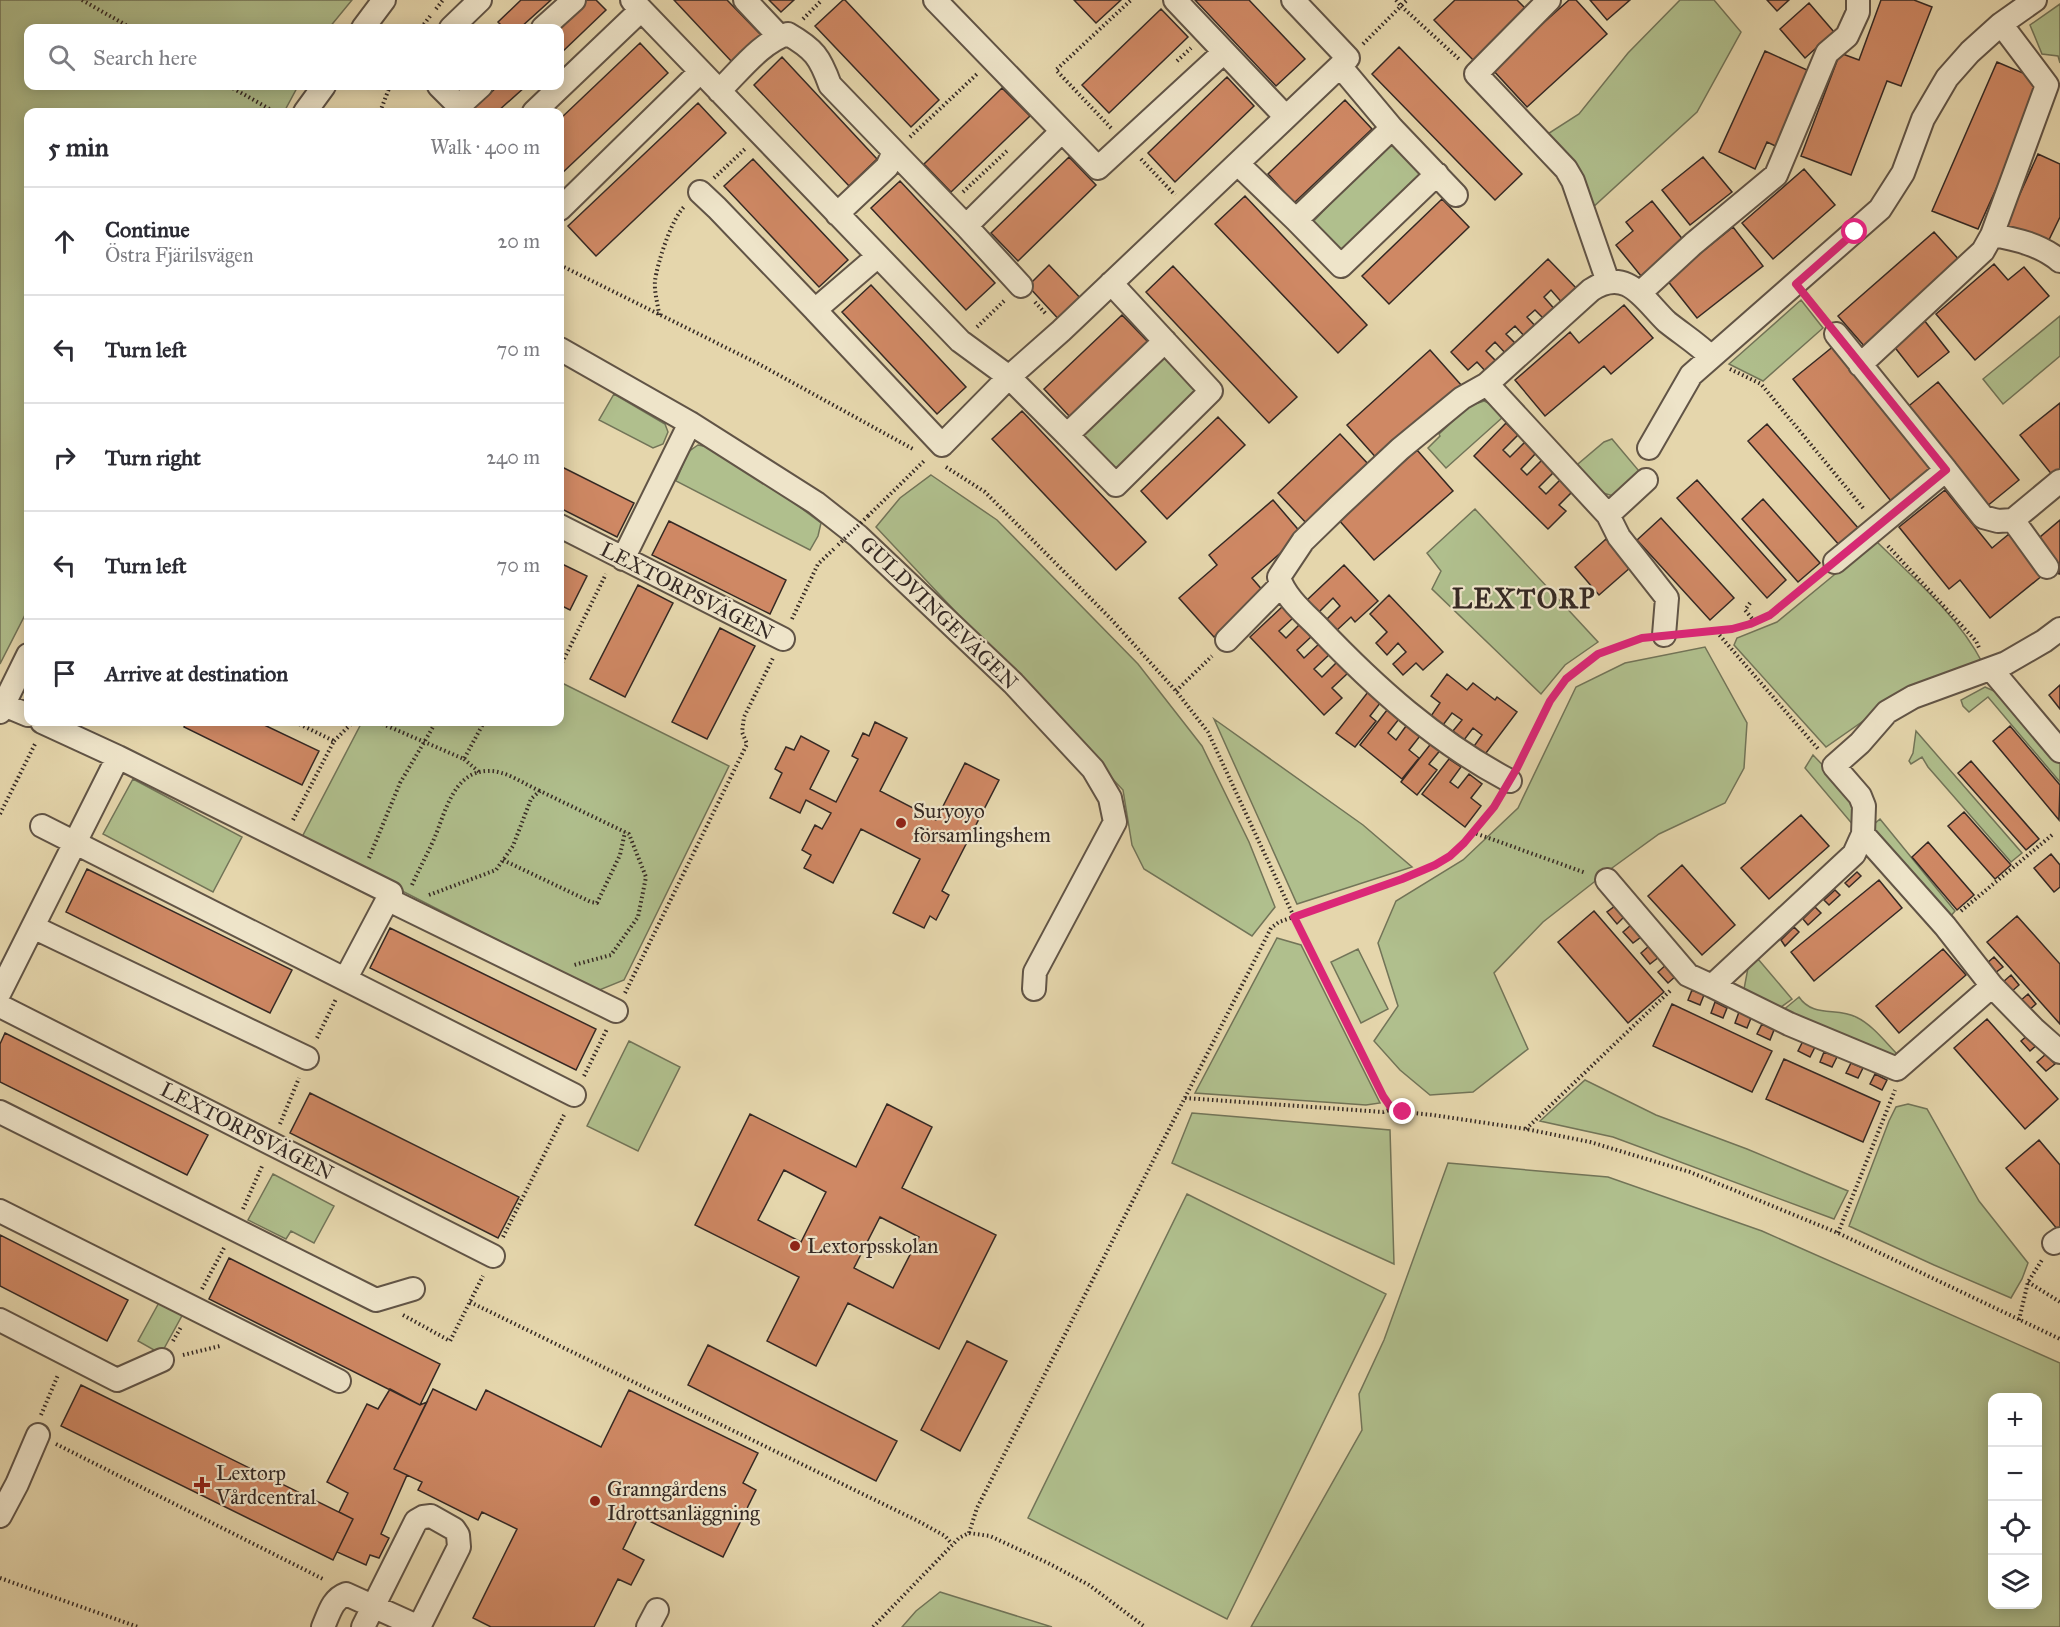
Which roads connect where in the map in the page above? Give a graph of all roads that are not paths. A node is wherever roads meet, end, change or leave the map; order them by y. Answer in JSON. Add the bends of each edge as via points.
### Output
{"nodes":[{"id":1,"x":384,"y":0,"type":"edge"},
{"id":2,"x":480,"y":0,"type":"edge"},
{"id":3,"x":574,"y":0,"type":"edge"},
{"id":4,"x":745,"y":0,"type":"edge"},
{"id":5,"x":935,"y":0,"type":"edge"},
{"id":6,"x":1175,"y":0,"type":"edge"},
{"id":7,"x":1549,"y":0,"type":"edge"},
{"id":8,"x":1858,"y":0,"type":"edge"},
{"id":9,"x":2035,"y":0,"type":"edge"},
{"id":10,"x":636,"y":5,"type":"edge"},
{"id":11,"x":1307,"y":5,"type":"edge"},
{"id":12,"x":366,"y":24,"type":"edge"},
{"id":13,"x":455,"y":24,"type":"edge"},
{"id":14,"x":547,"y":24,"type":"edge"},
{"id":15,"x":2001,"y":24,"type":"junction"},
{"id":16,"x":779,"y":36,"type":"junction"},
{"id":17,"x":1224,"y":52,"type":"junction"},
{"id":18,"x":1344,"y":62,"type":"junction"},
{"id":19,"x":700,"y":72,"type":"junction"},
{"id":20,"x":564,"y":81,"type":"edge"},
{"id":21,"x":321,"y":90,"type":"edge"},
{"id":22,"x":443,"y":90,"type":"edge"},
{"id":23,"x":477,"y":90,"type":"edge"},
{"id":24,"x":555,"y":90,"type":"edge"},
{"id":25,"x":719,"y":91,"type":"junction"},
{"id":26,"x":308,"y":108,"type":"edge"},
{"id":27,"x":538,"y":108,"type":"edge"},
{"id":28,"x":1286,"y":117,"type":"junction"},
{"id":29,"x":1392,"y":128,"type":"junction"},
{"id":30,"x":1062,"y":131,"type":"junction"},
{"id":31,"x":894,"y":152,"type":"junction"},
{"id":32,"x":1238,"y":164,"type":"junction"},
{"id":33,"x":1437,"y":174,"type":"junction"},
{"id":34,"x":700,"y":192,"type":"dead end"},
{"id":35,"x":1456,"y":195,"type":"dead end"},
{"id":36,"x":564,"y":205,"type":"edge"},
{"id":37,"x":837,"y":214,"type":"junction"},
{"id":38,"x":1296,"y":220,"type":"junction"},
{"id":39,"x":966,"y":226,"type":"junction"},
{"id":40,"x":1992,"y":235,"type":"junction"},
{"id":41,"x":878,"y":256,"type":"junction"},
{"id":42,"x":2060,"y":261,"type":"edge"},
{"id":43,"x":1608,"y":282,"type":"junction"},
{"id":44,"x":1111,"y":283,"type":"junction"},
{"id":45,"x":1021,"y":286,"type":"road end"},
{"id":46,"x":1640,"y":293,"type":"junction"},
{"id":47,"x":815,"y":310,"type":"junction"},
{"id":48,"x":1836,"y":334,"type":"road end"},
{"id":49,"x":1165,"y":341,"type":"junction"},
{"id":50,"x":564,"y":351,"type":"edge"},
{"id":51,"x":1711,"y":357,"type":"junction"},
{"id":52,"x":1860,"y":365,"type":"junction"},
{"id":53,"x":1009,"y":377,"type":"junction"},
{"id":54,"x":1487,"y":384,"type":"junction"},
{"id":55,"x":690,"y":423,"type":"junction"},
{"id":56,"x":1067,"y":435,"type":"junction"},
{"id":57,"x":1649,"y":448,"type":"dead end"},
{"id":58,"x":1946,"y":470,"type":"junction"},
{"id":59,"x":1646,"y":480,"type":"dead end"},
{"id":60,"x":2060,"y":481,"type":"edge"},
{"id":61,"x":1608,"y":515,"type":"junction"},
{"id":62,"x":2013,"y":520,"type":"junction"},
{"id":63,"x":564,"y":528,"type":"edge"},
{"id":64,"x":620,"y":557,"type":"junction"},
{"id":65,"x":1834,"y":562,"type":"road end"},
{"id":66,"x":2047,"y":567,"type":"dead end"},
{"id":67,"x":1281,"y":585,"type":"junction"},
{"id":68,"x":2060,"y":629,"type":"edge"},
{"id":69,"x":1665,"y":635,"type":"road end"},
{"id":70,"x":783,"y":639,"type":"road end"},
{"id":71,"x":1227,"y":640,"type":"road end"},
{"id":72,"x":24,"y":663,"type":"edge"},
{"id":73,"x":1991,"y":669,"type":"junction"},
{"id":74,"x":2,"y":708,"type":"edge"},
{"id":75,"x":24,"y":715,"type":"edge"},
{"id":76,"x":52,"y":726,"type":"edge"},
{"id":77,"x":2060,"y":751,"type":"edge"},
{"id":78,"x":117,"y":757,"type":"junction"},
{"id":79,"x":1510,"y":781,"type":"road end"},
{"id":80,"x":42,"y":826,"type":"dead end"},
{"id":81,"x":1863,"y":834,"type":"junction"},
{"id":82,"x":75,"y":842,"type":"junction"},
{"id":83,"x":1607,"y":880,"type":"road end"},
{"id":84,"x":387,"y":900,"type":"junction"},
{"id":85,"x":33,"y":927,"type":"junction"},
{"id":86,"x":346,"y":978,"type":"junction"},
{"id":87,"x":1712,"y":986,"type":"junction"},
{"id":88,"x":1992,"y":986,"type":"junction"},
{"id":89,"x":1034,"y":989,"type":"dead end"},
{"id":90,"x":0,"y":992,"type":"edge"},
{"id":91,"x":0,"y":1006,"type":"edge"},
{"id":92,"x":616,"y":1011,"type":"road end"},
{"id":93,"x":2060,"y":1052,"type":"edge"},
{"id":94,"x":308,"y":1058,"type":"road end"},
{"id":95,"x":574,"y":1095,"type":"road end"},
{"id":96,"x":0,"y":1112,"type":"edge"},
{"id":97,"x":0,"y":1211,"type":"edge"},
{"id":98,"x":493,"y":1256,"type":"road end"},
{"id":99,"x":413,"y":1289,"type":"dead end"},
{"id":100,"x":0,"y":1320,"type":"edge"},
{"id":101,"x":162,"y":1360,"type":"road end"},
{"id":102,"x":339,"y":1381,"type":"dead end"},
{"id":103,"x":38,"y":1435,"type":"road end"},
{"id":104,"x":0,"y":1516,"type":"edge"},
{"id":105,"x":374,"y":1606,"type":"junction"},
{"id":106,"x":323,"y":1627,"type":"edge"},
{"id":107,"x":363,"y":1627,"type":"edge"}],
"edges":[{"from":1,"to":12,"type":"street"},
{"from":2,"to":13,"type":"street"},
{"from":3,"to":14,"type":"street"},
{"from":4,"to":16,"type":"street"},
{"from":5,"to":30,"type":"street"},
{"from":6,"to":17,"type":"street"},
{"from":7,"to":43,"type":"street","via":[[1476,74],[1566,169]]},
{"from":8,"to":46,"type":"street","via":[[1858,12],[1847,36],[1827,53],[1776,175]]},
{"from":9,"to":15,"type":"street"},
{"from":10,"to":19,"type":"street"},
{"from":10,"to":20,"type":"street"},
{"from":11,"to":18,"type":"street"},
{"from":15,"to":40,"type":"street","via":[[2047,85]]},
{"from":15,"to":51,"type":"street","via":[[1947,78],[1923,119],[1903,173],[1880,209]]},
{"from":16,"to":25,"type":"street"},
{"from":16,"to":31,"type":"street","via":[[788,34],[804,43],[822,62],[830,85]]},
{"from":17,"to":28,"type":"street"},
{"from":17,"to":30,"type":"street","via":[[1098,168]]},
{"from":18,"to":28,"type":"street"},
{"from":18,"to":29,"type":"street"},
{"from":19,"to":25,"type":"street"},
{"from":19,"to":36,"type":"street"},
{"from":21,"to":26,"type":"street"},
{"from":22,"to":23,"type":"street","via":[[459,106]]},
{"from":24,"to":27,"type":"street"},
{"from":25,"to":37,"type":"street"},
{"from":28,"to":32,"type":"street"},
{"from":29,"to":33,"type":"street"},
{"from":29,"to":38,"type":"street"},
{"from":30,"to":39,"type":"street"},
{"from":31,"to":37,"type":"street","via":[[887,166]]},
{"from":31,"to":39,"type":"street"},
{"from":32,"to":38,"type":"street"},
{"from":32,"to":44,"type":"street"},
{"from":33,"to":35,"type":"street"},
{"from":33,"to":38,"type":"street","via":[[1341,266]]},
{"from":34,"to":47,"type":"street"},
{"from":37,"to":41,"type":"street"},
{"from":39,"to":45,"type":"street"},
{"from":40,"to":42,"type":"street","via":[[2019,240]]},
{"from":40,"to":52,"type":"street","via":[[1983,251]]},
{"from":41,"to":47,"type":"street"},
{"from":41,"to":53,"type":"street","via":[[960,341]]},
{"from":43,"to":46,"type":"street","via":[[1618,282]]},
{"from":43,"to":54,"type":"street","via":[[1590,290]]},
{"from":44,"to":49,"type":"street"},
{"from":44,"to":53,"type":"street"},
{"from":46,"to":51,"type":"street","via":[[1667,322]]},
{"from":47,"to":53,"type":"street","via":[[943,455]]},
{"from":48,"to":52,"type":"street"},
{"from":49,"to":56,"type":"street"},
{"from":49,"to":56,"type":"street","via":[[1211,391],[1116,485]]},
{"from":50,"to":55,"type":"street","name":"GULDVINGEVÄGEN"},
{"from":51,"to":57,"type":"street","via":[[1691,375]]},
{"from":52,"to":58,"type":"street"},
{"from":53,"to":56,"type":"street"},
{"from":54,"to":61,"type":"street"},
{"from":54,"to":67,"type":"street","via":[[1462,398],[1400,449],[1303,541],[1279,577]]},
{"from":55,"to":64,"type":"street"},
{"from":55,"to":89,"type":"street","name":"GULDVINGEVÄGEN","via":[[816,503],[858,536],[1013,683],[1094,769],[1110,798],[1115,822],[1035,972]]},
{"from":58,"to":62,"type":"street","via":[[1983,517]]},
{"from":58,"to":65,"type":"street"},
{"from":59,"to":61,"type":"street"},
{"from":60,"to":62,"type":"street"},
{"from":61,"to":69,"type":"street","via":[[1619,537],[1667,598]]},
{"from":62,"to":66,"type":"street"},
{"from":63,"to":64,"type":"street","name":"LEXTORPSVÄGEN"},
{"from":64,"to":70,"type":"street","name":"LEXTORPSVÄGEN"},
{"from":67,"to":71,"type":"street"},
{"from":67,"to":79,"type":"street","via":[[1389,697],[1441,739]]},
{"from":68,"to":73,"type":"street"},
{"from":72,"to":74,"type":"street"},
{"from":73,"to":77,"type":"street"},
{"from":73,"to":81,"type":"street","via":[[1913,697],[1887,712],[1834,766],[1860,795],[1864,806]]},
{"from":74,"to":75,"type":"street"},
{"from":76,"to":78,"type":"street"},
{"from":78,"to":82,"type":"street"},
{"from":78,"to":84,"type":"street","via":[[391,893]]},
{"from":80,"to":82,"type":"street"},
{"from":81,"to":87,"type":"street","via":[[1854,854]]},
{"from":81,"to":88,"type":"street"},
{"from":82,"to":85,"type":"street"},
{"from":82,"to":86,"type":"street"},
{"from":83,"to":87,"type":"street","via":[[1688,975]]},
{"from":84,"to":86,"type":"street"},
{"from":84,"to":92,"type":"street"},
{"from":85,"to":90,"type":"street"},
{"from":85,"to":94,"type":"street"},
{"from":86,"to":95,"type":"street"},
{"from":87,"to":88,"type":"street","via":[[1789,1024],[1897,1069]]},
{"from":88,"to":93,"type":"street"},
{"from":91,"to":98,"type":"street","name":"LEXTORPSVÄGEN"},
{"from":96,"to":99,"type":"street","via":[[376,1300]]},
{"from":97,"to":102,"type":"street"},
{"from":100,"to":101,"type":"street","via":[[117,1380]]},
{"from":103,"to":104,"type":"street"},
{"from":105,"to":105,"type":"street","via":[[419,1627],[459,1547],[454,1529],[431,1516],[416,1521]]},
{"from":105,"to":106,"type":"street","via":[[346,1594],[331,1608]]},
{"from":105,"to":107,"type":"street"}]}
